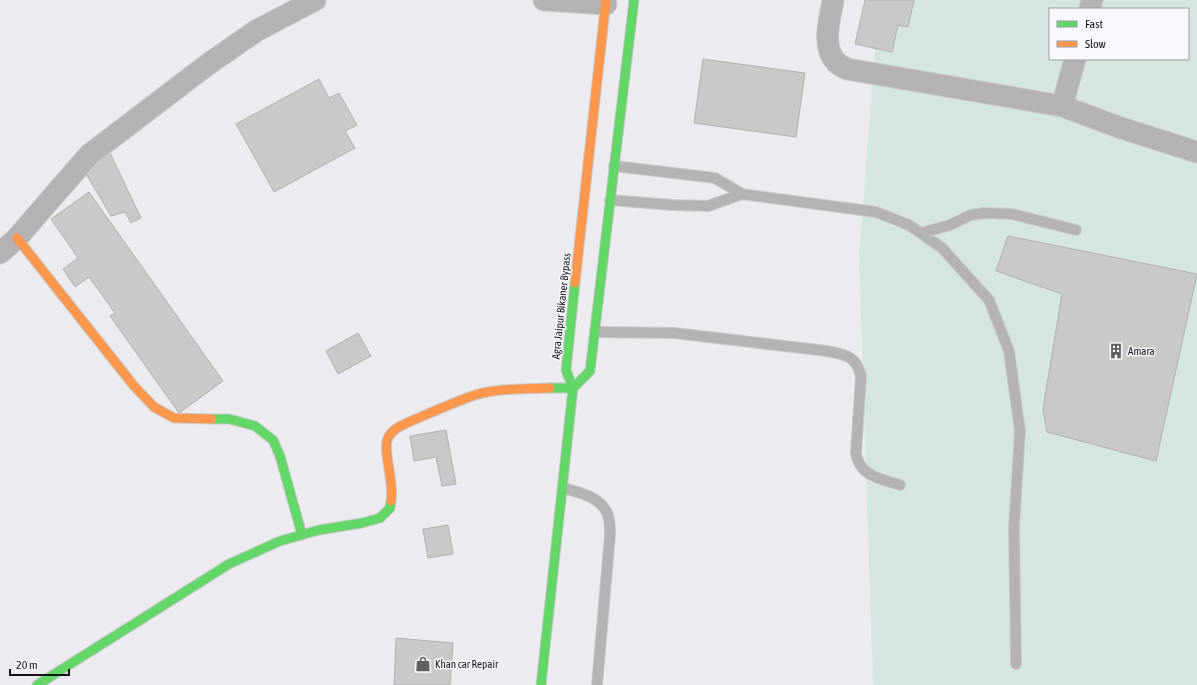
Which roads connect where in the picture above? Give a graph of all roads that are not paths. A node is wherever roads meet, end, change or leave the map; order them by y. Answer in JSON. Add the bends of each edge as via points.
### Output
{"nodes":[{"id":1,"x":315,"y":0,"type":"edge"},
{"id":2,"x":544,"y":0,"type":"edge"},
{"id":3,"x":634,"y":0,"type":"edge"},
{"id":4,"x":833,"y":0,"type":"edge"},
{"id":5,"x":606,"y":2,"type":"edge"},
{"id":6,"x":1075,"y":60,"type":"edge"},
{"id":7,"x":1062,"y":106,"type":"junction"},
{"id":8,"x":1197,"y":152,"type":"edge"},
{"id":9,"x":614,"y":166,"type":"junction"},
{"id":10,"x":742,"y":194,"type":"junction"},
{"id":11,"x":610,"y":200,"type":"junction"},
{"id":12,"x":1076,"y":230,"type":"dead end"},
{"id":13,"x":921,"y":233,"type":"junction"},
{"id":14,"x":17,"y":238,"type":"junction"},
{"id":15,"x":0,"y":253,"type":"edge"},
{"id":16,"x":595,"y":332,"type":"junction"},
{"id":17,"x":573,"y":388,"type":"junction"},
{"id":18,"x":900,"y":485,"type":"dead end"},
{"id":19,"x":563,"y":488,"type":"junction"},
{"id":20,"x":302,"y":535,"type":"junction"},
{"id":21,"x":1016,"y":664,"type":"dead end"},
{"id":22,"x":36,"y":685,"type":"edge"},
{"id":23,"x":541,"y":685,"type":"edge"},
{"id":24,"x":597,"y":685,"type":"edge"}],
"edges":[{"from":1,"to":14,"type":"street","via":[[256,31],[89,155]]},
{"from":2,"to":5,"type":"street"},
{"from":3,"to":9,"type":"street"},
{"from":4,"to":7,"type":"street","via":[[827,36],[829,50],[836,62],[847,69]]},
{"from":5,"to":17,"type":"street","name":"Agra Jaipur Bikaner Bypass","via":[[566,370]]},
{"from":6,"to":7,"type":"street"},
{"from":7,"to":8,"type":"street"},
{"from":9,"to":10,"type":"lane","via":[[715,178]]},
{"from":9,"to":11,"type":"street"},
{"from":10,"to":11,"type":"lane","via":[[708,206]]},
{"from":10,"to":13,"type":"lane","via":[[876,212],[910,225]]},
{"from":11,"to":16,"type":"street"},
{"from":12,"to":13,"type":"lane","via":[[1012,214],[985,213]]},
{"from":13,"to":21,"type":"lane","via":[[942,248],[989,300],[1009,351],[1020,430],[1014,527]]},
{"from":14,"to":15,"type":"street"},
{"from":14,"to":20,"type":"street","via":[[134,386],[154,407],[174,418],[229,418],[255,426],[273,440],[280,456]]},
{"from":16,"to":17,"type":"street","via":[[590,371]]},
{"from":16,"to":18,"type":"lane","via":[[674,333],[826,351],[853,359],[861,376],[857,462],[864,471]]},
{"from":17,"to":19,"type":"street","name":"Agra Jaipur Bikaner Bypass"},
{"from":17,"to":20,"type":"street","via":[[512,389],[476,395],[397,428],[388,438],[387,451],[393,493],[390,508],[380,518]]},
{"from":19,"to":23,"type":"street","name":"Agra Jaipur Bikaner Bypass"},
{"from":19,"to":24,"type":"lane","via":[[592,497],[603,506],[609,518],[610,536]]},
{"from":20,"to":22,"type":"street","via":[[280,541],[229,564]]}]}
